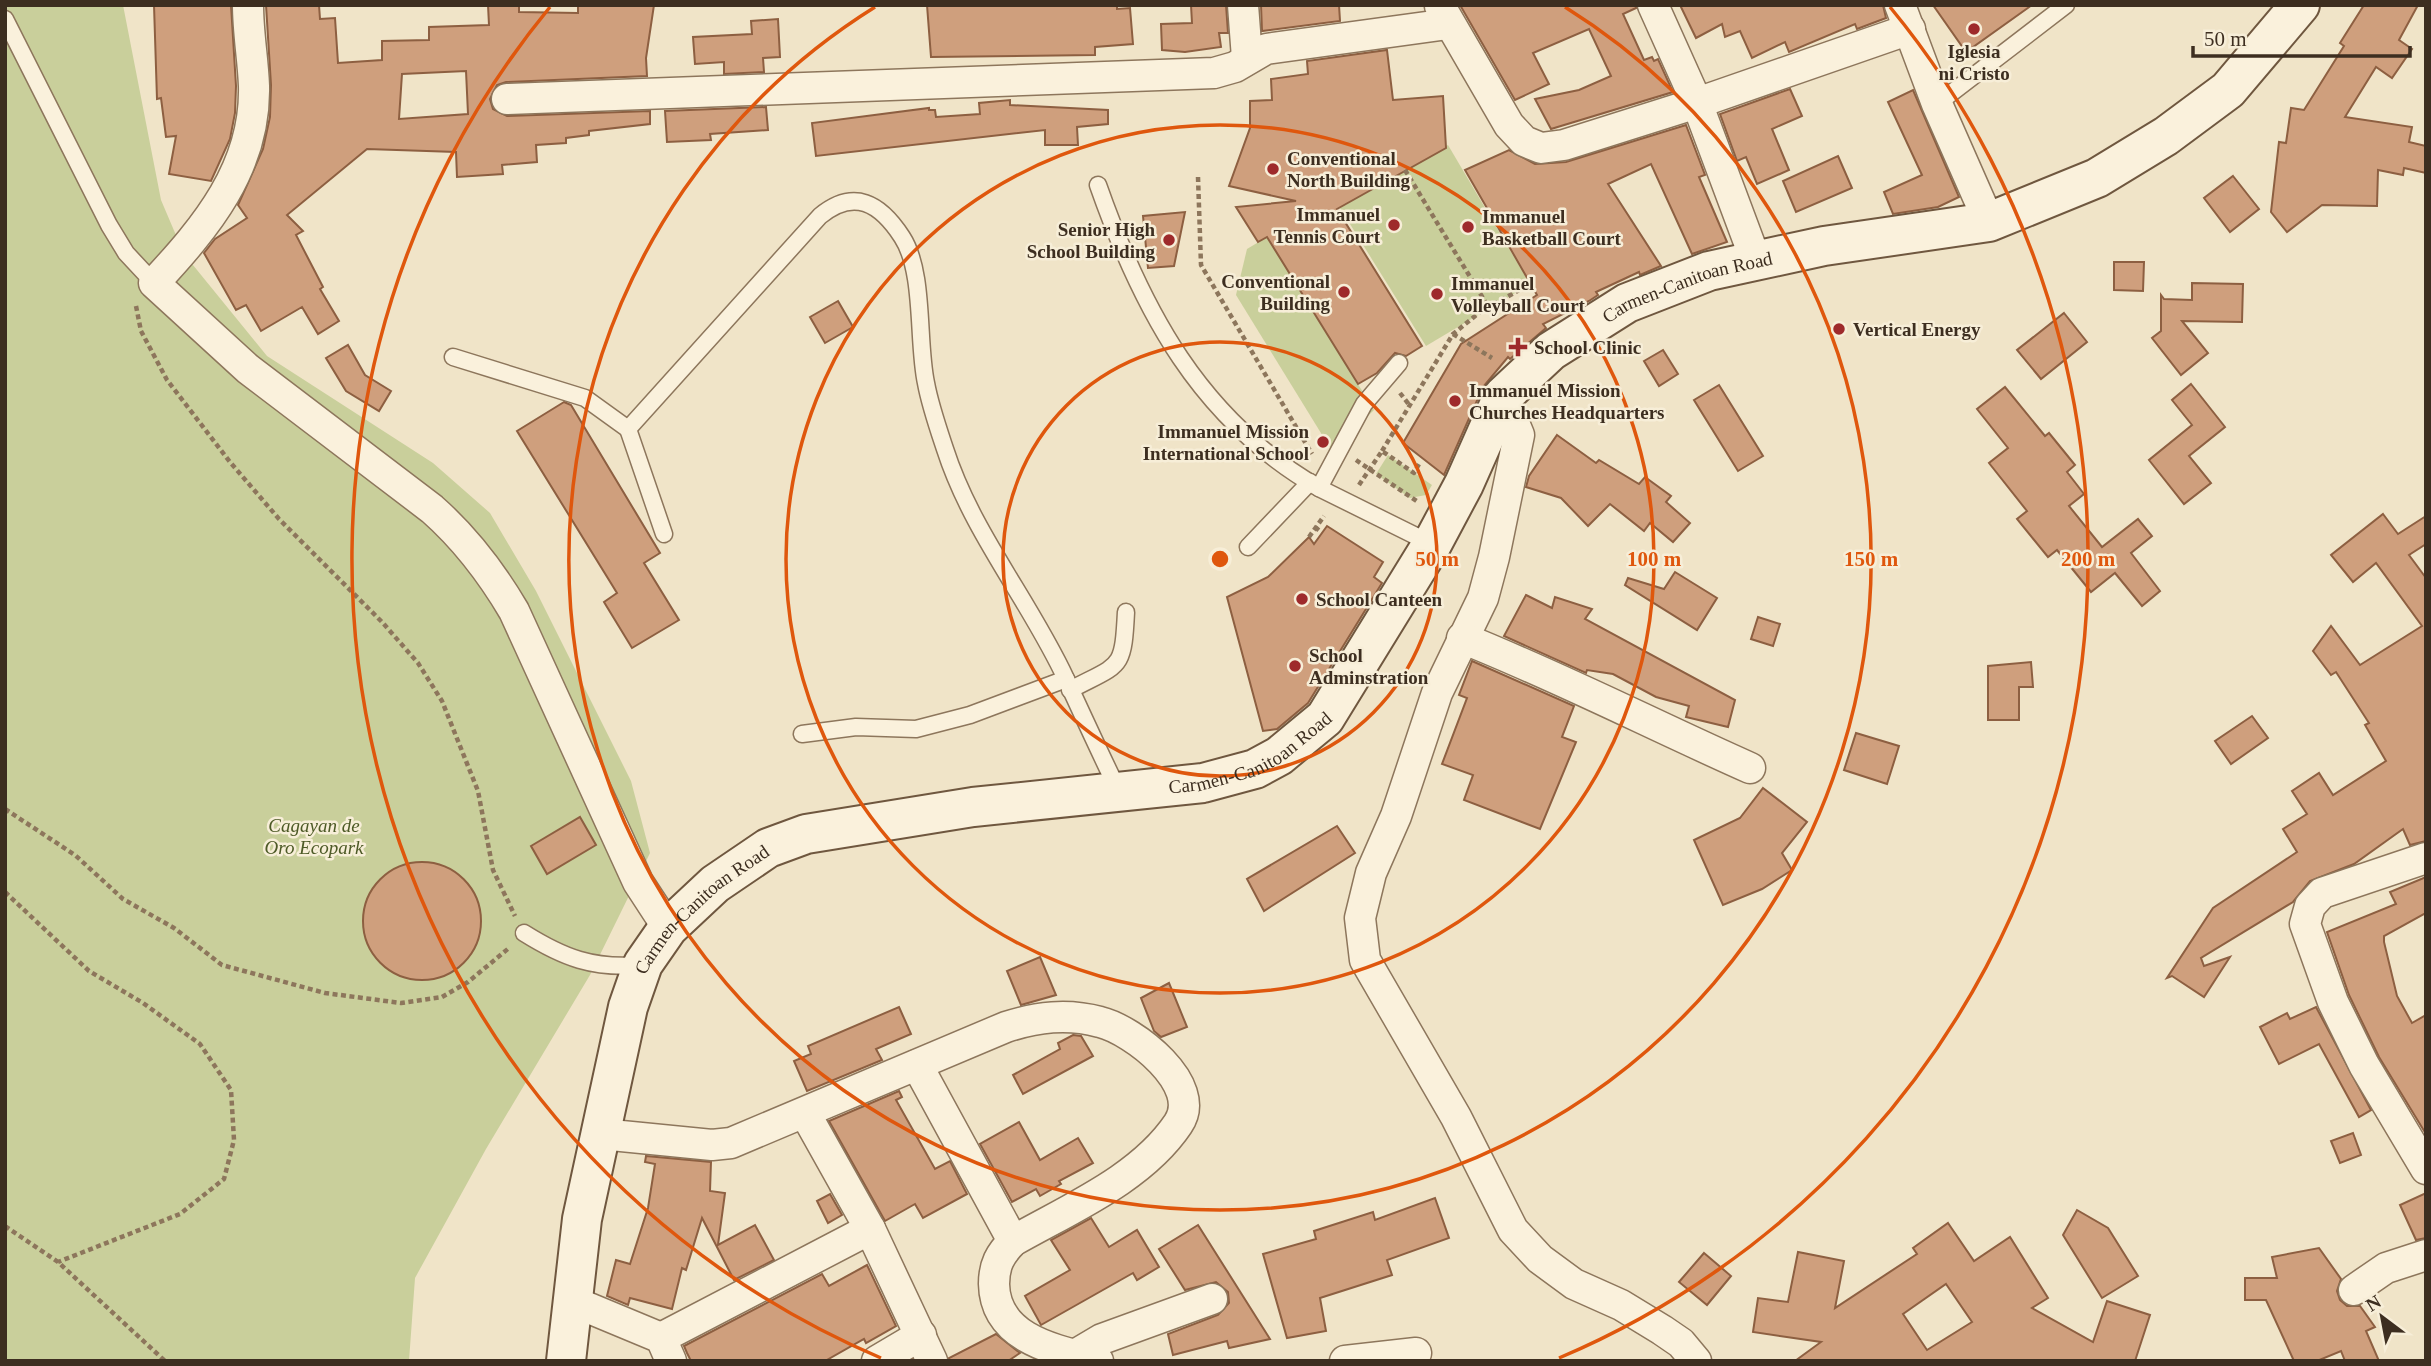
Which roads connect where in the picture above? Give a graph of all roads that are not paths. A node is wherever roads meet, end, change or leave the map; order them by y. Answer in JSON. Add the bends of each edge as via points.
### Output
{"nodes":[{"id":1,"x":248,"y":5,"type":"edge"},
{"id":2,"x":1243,"y":5,"type":"edge"},
{"id":3,"x":1653,"y":5,"type":"edge"},
{"id":4,"x":2066,"y":5,"type":"edge"},
{"id":5,"x":2300,"y":5,"type":"edge"},
{"id":6,"x":1444,"y":15,"type":"edge"},
{"id":7,"x":1905,"y":17,"type":"edge"},
{"id":8,"x":5,"y":19,"type":"edge"},
{"id":9,"x":1247,"y":58,"type":"junction"},
{"id":10,"x":507,"y":99,"type":"dead end"},
{"id":11,"x":1697,"y":103,"type":"junction"},
{"id":12,"x":1937,"y":104,"type":"junction"},
{"id":13,"x":1098,"y":185,"type":"dead end"},
{"id":14,"x":1989,"y":222,"type":"junction"},
{"id":15,"x":1756,"y":261,"type":"junction"},
{"id":16,"x":154,"y":283,"type":"junction"},
{"id":17,"x":453,"y":357,"type":"dead end"},
{"id":18,"x":1399,"y":363,"type":"dead end"},
{"id":19,"x":1503,"y":396,"type":"junction"},
{"id":20,"x":628,"y":429,"type":"junction"},
{"id":21,"x":1315,"y":485,"type":"junction"},
{"id":22,"x":1439,"y":532,"type":"junction"},
{"id":23,"x":664,"y":534,"type":"dead end"},
{"id":24,"x":1248,"y":547,"type":"dead end"},
{"id":25,"x":1126,"y":611,"type":"dead end"},
{"id":26,"x":1462,"y":638,"type":"junction"},
{"id":27,"x":1068,"y":685,"type":"junction"},
{"id":28,"x":803,"y":734,"type":"dead end"},
{"id":29,"x":1749,"y":768,"type":"dead end"},
{"id":30,"x":1120,"y":794,"type":"junction"},
{"id":31,"x":2426,"y":858,"type":"edge"},
{"id":32,"x":668,"y":928,"type":"junction"},
{"id":33,"x":524,"y":933,"type":"road end"},
{"id":34,"x":643,"y":964,"type":"junction"},
{"id":35,"x":918,"y":1065,"type":"junction"},
{"id":36,"x":805,"y":1113,"type":"junction"},
{"id":37,"x":601,"y":1134,"type":"junction"},
{"id":38,"x":2426,"y":1169,"type":"edge"},
{"id":39,"x":870,"y":1229,"type":"junction"},
{"id":40,"x":1013,"y":1241,"type":"junction"},
{"id":41,"x":2426,"y":1255,"type":"edge"},
{"id":42,"x":2354,"y":1290,"type":"dead end"},
{"id":43,"x":1212,"y":1299,"type":"dead end"},
{"id":44,"x":572,"y":1301,"type":"junction"},
{"id":45,"x":927,"y":1348,"type":"edge"},
{"id":46,"x":666,"y":1349,"type":"edge"},
{"id":47,"x":1416,"y":1353,"type":"dead end"},
{"id":48,"x":1086,"y":1358,"type":"edge"},
{"id":49,"x":566,"y":1361,"type":"edge"},
{"id":50,"x":877,"y":1361,"type":"edge"},
{"id":51,"x":1345,"y":1361,"type":"edge"},
{"id":52,"x":1696,"y":1361,"type":"edge"}],
"edges":[{"from":1,"to":16,"type":"street","via":[[254,88],[243,152],[232,184],[214,214]]},
{"from":2,"to":9,"type":"street"},
{"from":3,"to":11,"type":"street"},
{"from":4,"to":12,"type":"lane"},
{"from":5,"to":14,"type":"main road","name":"Carmen-Canitoan Road","via":[[2228,90],[2166,136],[2097,178]]},
{"from":6,"to":9,"type":"street","via":[[1266,49]]},
{"from":6,"to":11,"type":"street","via":[[1509,125],[1524,141],[1541,148]]},
{"from":7,"to":11,"type":"street"},
{"from":7,"to":12,"type":"street"},
{"from":8,"to":16,"type":"lane","via":[[126,253]]},
{"from":9,"to":10,"type":"street","via":[[1235,67],[1203,73]]},
{"from":11,"to":15,"type":"street"},
{"from":12,"to":14,"type":"street"},
{"from":13,"to":21,"type":"lane","via":[[1142,293],[1194,381],[1245,435]]},
{"from":14,"to":15,"type":"main road","name":"Carmen-Canitoan Road"},
{"from":15,"to":19,"type":"main road","name":"Carmen-Canitoan Road","via":[[1709,271],[1627,303],[1551,351]]},
{"from":16,"to":32,"type":"street","via":[[248,369],[432,509],[492,573],[514,611],[638,883]]},
{"from":17,"to":20,"type":"lane","via":[[585,398]]},
{"from":18,"to":21,"type":"lane","via":[[1364,404]]},
{"from":19,"to":22,"type":"main road","name":"Carmen-Canitoan Road"},
{"from":19,"to":26,"type":"street","via":[[1517,424],[1517,449],[1486,588]]},
{"from":20,"to":23,"type":"lane"},
{"from":20,"to":27,"type":"lane","via":[[820,216],[842,202],[869,204],[894,226],[909,254],[925,382],[946,452],[992,551]]},
{"from":21,"to":22,"type":"lane"},
{"from":21,"to":24,"type":"lane"},
{"from":22,"to":30,"type":"main road","name":"Carmen-Canitoan Road","via":[[1325,718],[1303,739],[1255,769],[1203,783]]},
{"from":25,"to":27,"type":"lane","via":[[1124,653],[1114,667]]},
{"from":26,"to":29,"type":"street","via":[[1546,671]]},
{"from":26,"to":52,"type":"street","via":[[1371,873],[1360,918],[1365,960],[1456,1117],[1513,1230],[1539,1259],[1574,1284],[1662,1330]]},
{"from":27,"to":28,"type":"lane","via":[[916,729],[856,727]]},
{"from":27,"to":30,"type":"lane"},
{"from":30,"to":32,"type":"main road","name":"Carmen-Canitoan Road","via":[[973,807],[806,834],[740,865]]},
{"from":31,"to":38,"type":"street","via":[[2322,893],[2310,906],[2305,924],[2333,1002],[2364,1065]]},
{"from":32,"to":34,"type":"main road","name":"Carmen-Canitoan Road"},
{"from":33,"to":34,"type":"lane","via":[[561,956],[611,967]]},
{"from":34,"to":37,"type":"main road","name":"Carmen-Canitoan Road","via":[[628,1007]]},
{"from":35,"to":36,"type":"street"},
{"from":35,"to":40,"type":"street"},
{"from":35,"to":40,"type":"street","via":[[1006,1027],[1038,1017],[1064,1017],[1102,1022],[1137,1039],[1173,1074],[1184,1096],[1180,1122],[1146,1159]]},
{"from":36,"to":37,"type":"street","via":[[731,1143],[712,1145]]},
{"from":36,"to":39,"type":"street"},
{"from":37,"to":44,"type":"main road","name":"Carmen-Canitoan Road","via":[[582,1219]]},
{"from":39,"to":45,"type":"street"},
{"from":39,"to":46,"type":"street"},
{"from":40,"to":48,"type":"street","via":[[1000,1254],[994,1272],[994,1294],[1003,1317],[1017,1333]]},
{"from":41,"to":42,"type":"street","via":[[2386,1268]]},
{"from":43,"to":48,"type":"street","via":[[1102,1339]]},
{"from":44,"to":46,"type":"street"},
{"from":44,"to":49,"type":"main road","name":"Carmen-Canitoan Road"},
{"from":45,"to":50,"type":"street"},
{"from":47,"to":51,"type":"street"}]}
